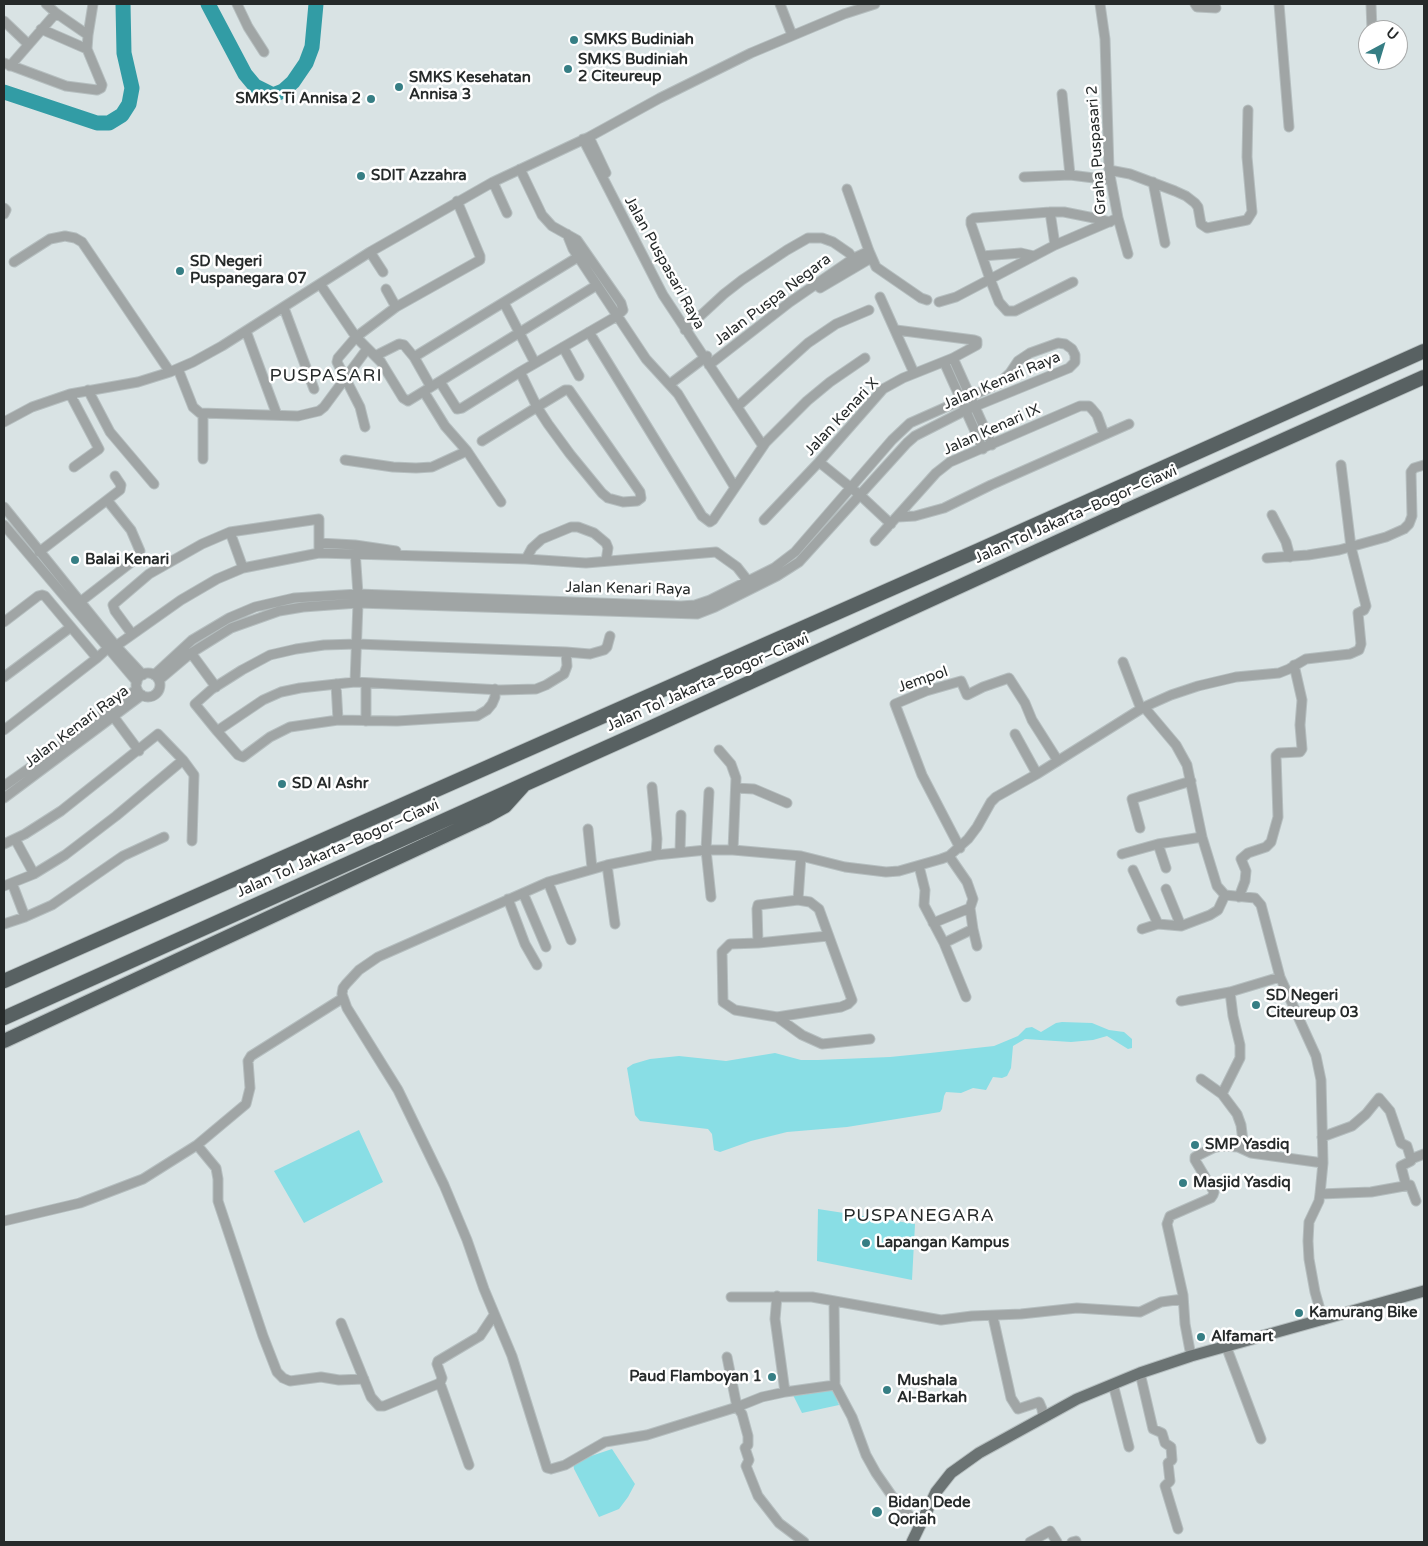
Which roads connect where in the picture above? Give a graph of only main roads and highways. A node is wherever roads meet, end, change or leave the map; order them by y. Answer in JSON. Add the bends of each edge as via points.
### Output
{"nodes":[{"id":1,"x":1424,"y":351,"type":"edge"},
{"id":2,"x":1424,"y":377,"type":"edge"},
{"id":3,"x":525,"y":783,"type":"junction"},
{"id":4,"x":4,"y":981,"type":"edge"},
{"id":5,"x":4,"y":1018,"type":"edge"},
{"id":6,"x":4,"y":1041,"type":"edge"},
{"id":7,"x":1424,"y":1291,"type":"edge"},
{"id":8,"x":912,"y":1542,"type":"edge"}],
"edges":[{"from":1,"to":4,"type":"highway","name":"Jalan Tol Jakarta–Bogor–Ciawi"},
{"from":2,"to":3,"type":"highway","name":"Jalan Tol Jakarta–Bogor–Ciawi"},
{"from":3,"to":5,"type":"highway","name":"Jalan Tol Jakarta–Bogor–Ciawi"},
{"from":3,"to":6,"type":"highway","via":[[505,806],[485,817]]},
{"from":7,"to":8,"type":"main road","via":[[1192,1356],[1077,1399],[951,1472],[936,1492]]}]}
